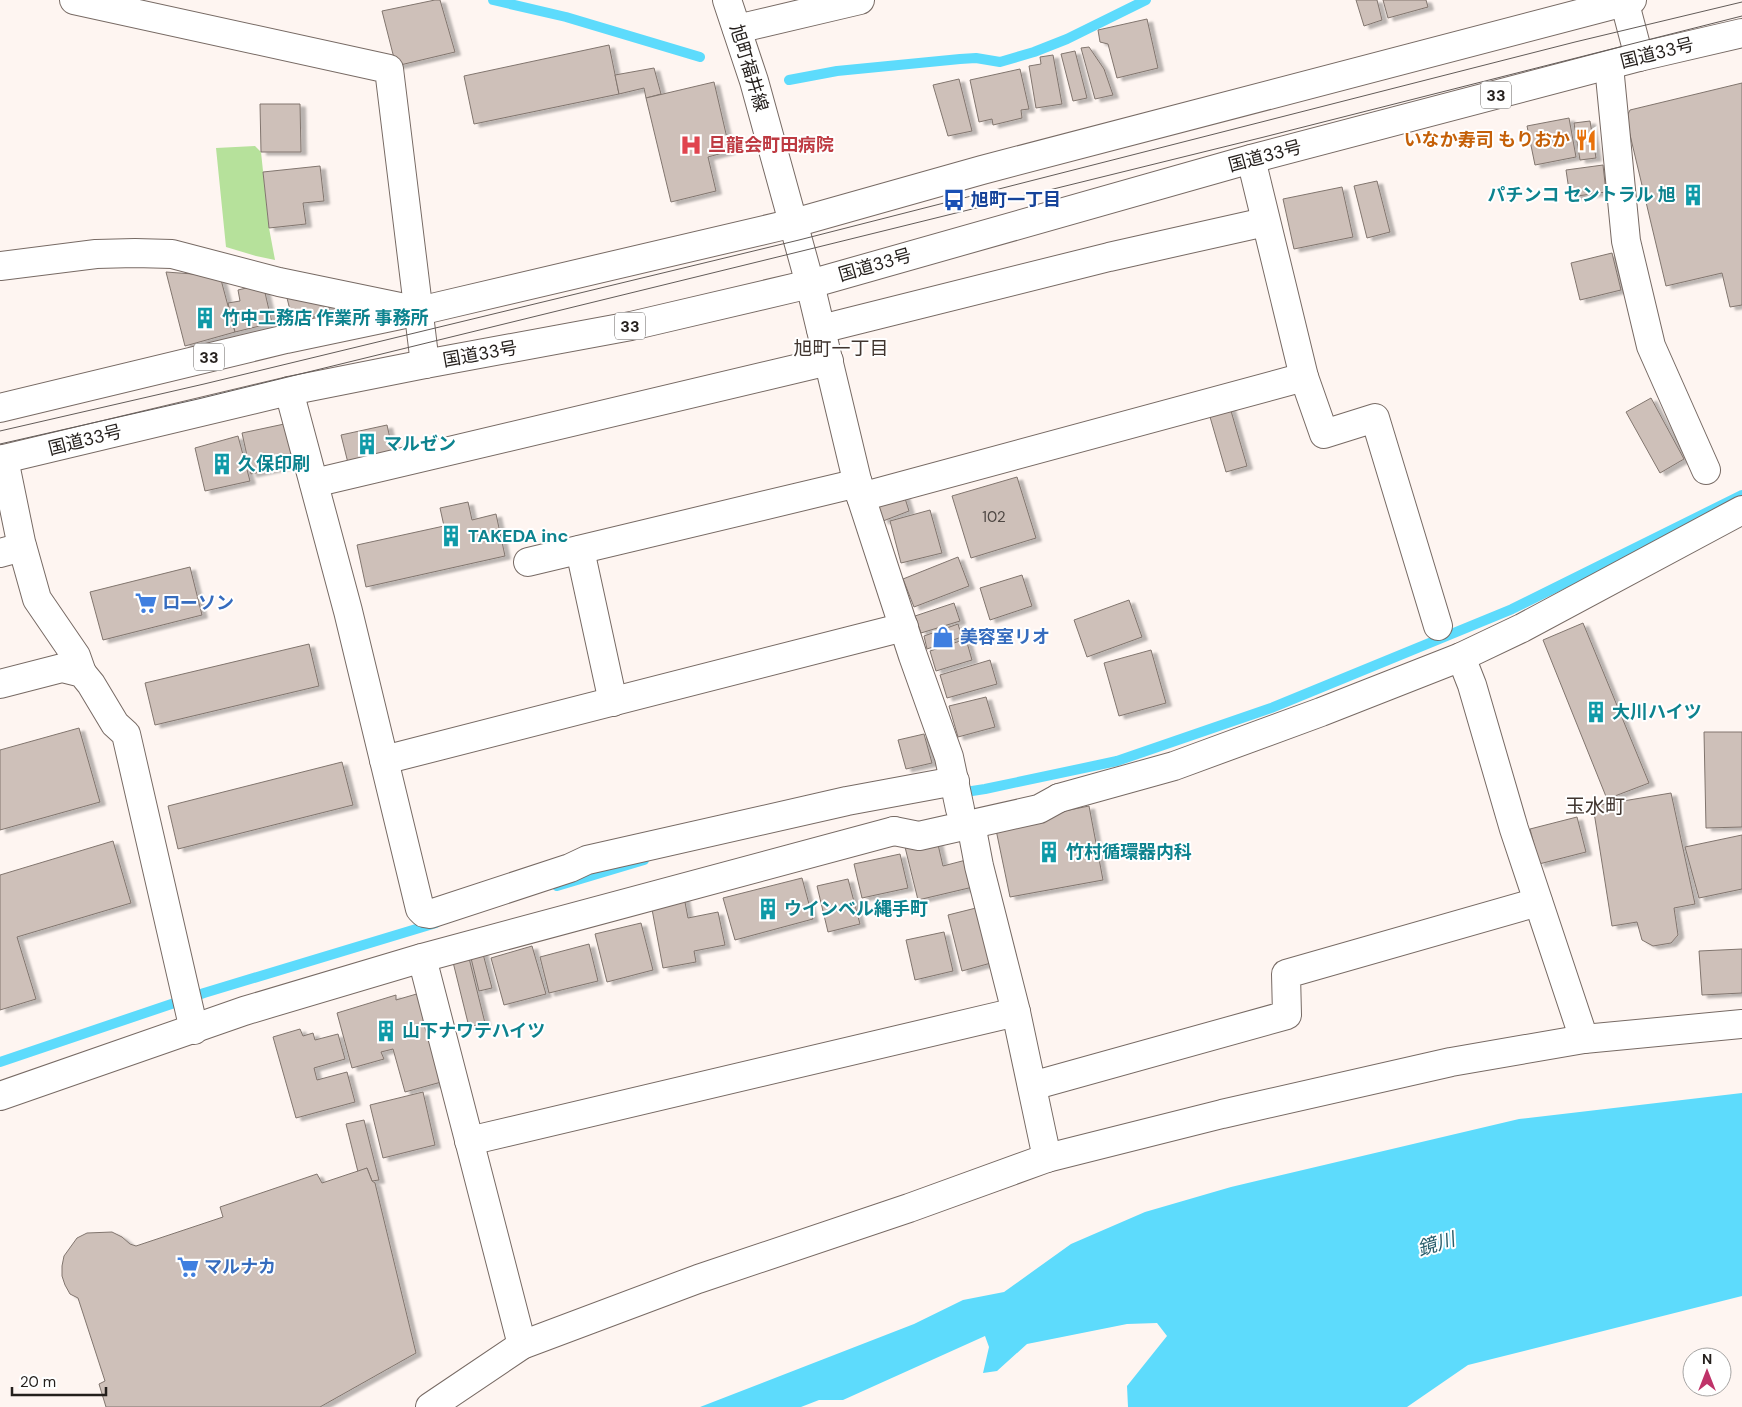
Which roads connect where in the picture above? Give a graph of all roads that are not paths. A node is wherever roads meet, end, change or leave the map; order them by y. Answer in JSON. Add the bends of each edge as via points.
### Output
{"nodes":[{"id":1,"x":74,"y":0,"type":"edge"},
{"id":2,"x":727,"y":0,"type":"edge"},
{"id":3,"x":860,"y":0,"type":"edge"},
{"id":4,"x":1627,"y":1,"type":"edge"},
{"id":5,"x":737,"y":29,"type":"junction"},
{"id":6,"x":1742,"y":32,"type":"edge"},
{"id":7,"x":1639,"y":57,"type":"junction"},
{"id":8,"x":1609,"y":66,"type":"junction"},
{"id":9,"x":1251,"y":159,"type":"junction"},
{"id":10,"x":1265,"y":222,"type":"junction"},
{"id":11,"x":794,"y":223,"type":"junction"},
{"id":12,"x":0,"y":266,"type":"edge"},
{"id":13,"x":810,"y":284,"type":"junction"},
{"id":14,"x":419,"y":311,"type":"junction"},
{"id":15,"x":821,"y":329,"type":"junction"},
{"id":16,"x":829,"y":360,"type":"junction"},
{"id":17,"x":425,"y":364,"type":"junction"},
{"id":18,"x":1304,"y":377,"type":"junction"},
{"id":19,"x":290,"y":391,"type":"junction"},
{"id":20,"x":0,"y":408,"type":"edge"},
{"id":21,"x":2,"y":460,"type":"edge"},
{"id":22,"x":1706,"y":470,"type":"dead end"},
{"id":23,"x":314,"y":483,"type":"junction"},
{"id":24,"x":860,"y":490,"type":"junction"},
{"id":25,"x":1742,"y":510,"type":"edge"},
{"id":26,"x":11,"y":550,"type":"edge"},
{"id":27,"x":580,"y":550,"type":"junction"},
{"id":28,"x":528,"y":562,"type":"dead end"},
{"id":29,"x":1438,"y":626,"type":"dead end"},
{"id":30,"x":904,"y":627,"type":"junction"},
{"id":31,"x":1461,"y":656,"type":"junction"},
{"id":32,"x":82,"y":673,"type":"junction"},
{"id":33,"x":0,"y":684,"type":"edge"},
{"id":34,"x":613,"y":702,"type":"junction"},
{"id":35,"x":384,"y":760,"type":"junction"},
{"id":36,"x":960,"y":800,"type":"junction"},
{"id":37,"x":1538,"y":902,"type":"junction"},
{"id":38,"x":422,"y":958,"type":"junction"},
{"id":39,"x":189,"y":1009,"type":"junction"},
{"id":40,"x":1016,"y":1012,"type":"junction"},
{"id":41,"x":1742,"y":1024,"type":"edge"},
{"id":42,"x":1584,"y":1039,"type":"junction"},
{"id":43,"x":1032,"y":1086,"type":"junction"},
{"id":44,"x":0,"y":1096,"type":"edge"},
{"id":45,"x":469,"y":1141,"type":"junction"},
{"id":46,"x":1047,"y":1158,"type":"junction"},
{"id":47,"x":522,"y":1345,"type":"junction"},
{"id":48,"x":430,"y":1407,"type":"edge"}],
"edges":[{"from":1,"to":14,"type":"main road","via":[[389,69]]},
{"from":2,"to":5,"type":"main road","name":"旭町福井線"},
{"from":3,"to":5,"type":"main road"},
{"from":4,"to":7,"type":"main road"},
{"from":4,"to":11,"type":"main road","number":"33","via":[[982,170]]},
{"from":5,"to":11,"type":"main road","name":"旭町福井線"},
{"from":6,"to":7,"type":"main road","name":"国道33号","number":"33"},
{"from":7,"to":8,"type":"main road","name":"国道33号","number":"33"},
{"from":8,"to":9,"type":"main road","name":"国道33号","number":"33"},
{"from":8,"to":22,"type":"main road","via":[[1626,241],[1651,346]]},
{"from":9,"to":10,"type":"main road"},
{"from":9,"to":13,"type":"main road","name":"国道33号","number":"33"},
{"from":10,"to":15,"type":"main road","via":[[1109,257]]},
{"from":10,"to":18,"type":"main road"},
{"from":11,"to":13,"type":"main road","name":"旭町福井線"},
{"from":11,"to":14,"type":"main road","number":"33"},
{"from":12,"to":14,"type":"main road","via":[[96,254],[172,254],[279,282]]},
{"from":13,"to":15,"type":"main road","name":"旭町福井線"},
{"from":13,"to":17,"type":"main road","name":"国道33号","number":"33","via":[[631,326]]},
{"from":14,"to":17,"type":"main road"},
{"from":14,"to":20,"type":"main road","number":"33","via":[[286,339]]},
{"from":15,"to":16,"type":"main road","name":"旭町福井線"},
{"from":16,"to":23,"type":"main road"},
{"from":16,"to":24,"type":"main road","name":"旭町福井線"},
{"from":17,"to":19,"type":"main road","name":"国道33号","number":"33"},
{"from":18,"to":24,"type":"main road"},
{"from":18,"to":29,"type":"main road","via":[[1324,434],[1375,418]]},
{"from":19,"to":21,"type":"main road","name":"国道33号","number":"33"},
{"from":19,"to":23,"type":"main road"},
{"from":21,"to":26,"type":"main road"},
{"from":23,"to":35,"type":"main road"},
{"from":24,"to":27,"type":"main road"},
{"from":24,"to":30,"type":"main road","name":"旭町福井線"},
{"from":25,"to":31,"type":"main road","via":[[1522,628]]},
{"from":26,"to":32,"type":"main road","via":[[37,599],[76,656]]},
{"from":27,"to":28,"type":"main road"},
{"from":27,"to":34,"type":"main road"},
{"from":30,"to":34,"type":"main road"},
{"from":30,"to":36,"type":"main road","name":"旭町福井線","via":[[949,757]]},
{"from":31,"to":36,"type":"main road","via":[[1174,766],[1059,798],[1031,794]]},
{"from":31,"to":37,"type":"main road"},
{"from":32,"to":33,"type":"main road","via":[[62,668]]},
{"from":32,"to":39,"type":"main road","via":[[115,724],[126,734]]},
{"from":34,"to":35,"type":"main road"},
{"from":35,"to":36,"type":"main road","via":[[420,909],[430,914],[586,860],[847,801]]},
{"from":36,"to":38,"type":"main road","via":[[894,831]]},
{"from":36,"to":40,"type":"main road","name":"旭町福井線"},
{"from":37,"to":42,"type":"main road"},
{"from":37,"to":43,"type":"main road","via":[[1286,974],[1287,1016]]},
{"from":38,"to":39,"type":"main road","via":[[244,1011]]},
{"from":38,"to":45,"type":"main road"},
{"from":39,"to":44,"type":"main road"},
{"from":40,"to":43,"type":"main road","name":"旭町福井線"},
{"from":40,"to":45,"type":"main road"},
{"from":41,"to":42,"type":"main road"},
{"from":42,"to":46,"type":"main road","via":[[1451,1062]]},
{"from":43,"to":46,"type":"main road","name":"旭町福井線"},
{"from":45,"to":47,"type":"main road"},
{"from":46,"to":47,"type":"main road","via":[[698,1279]]},
{"from":47,"to":48,"type":"main road"}]}
